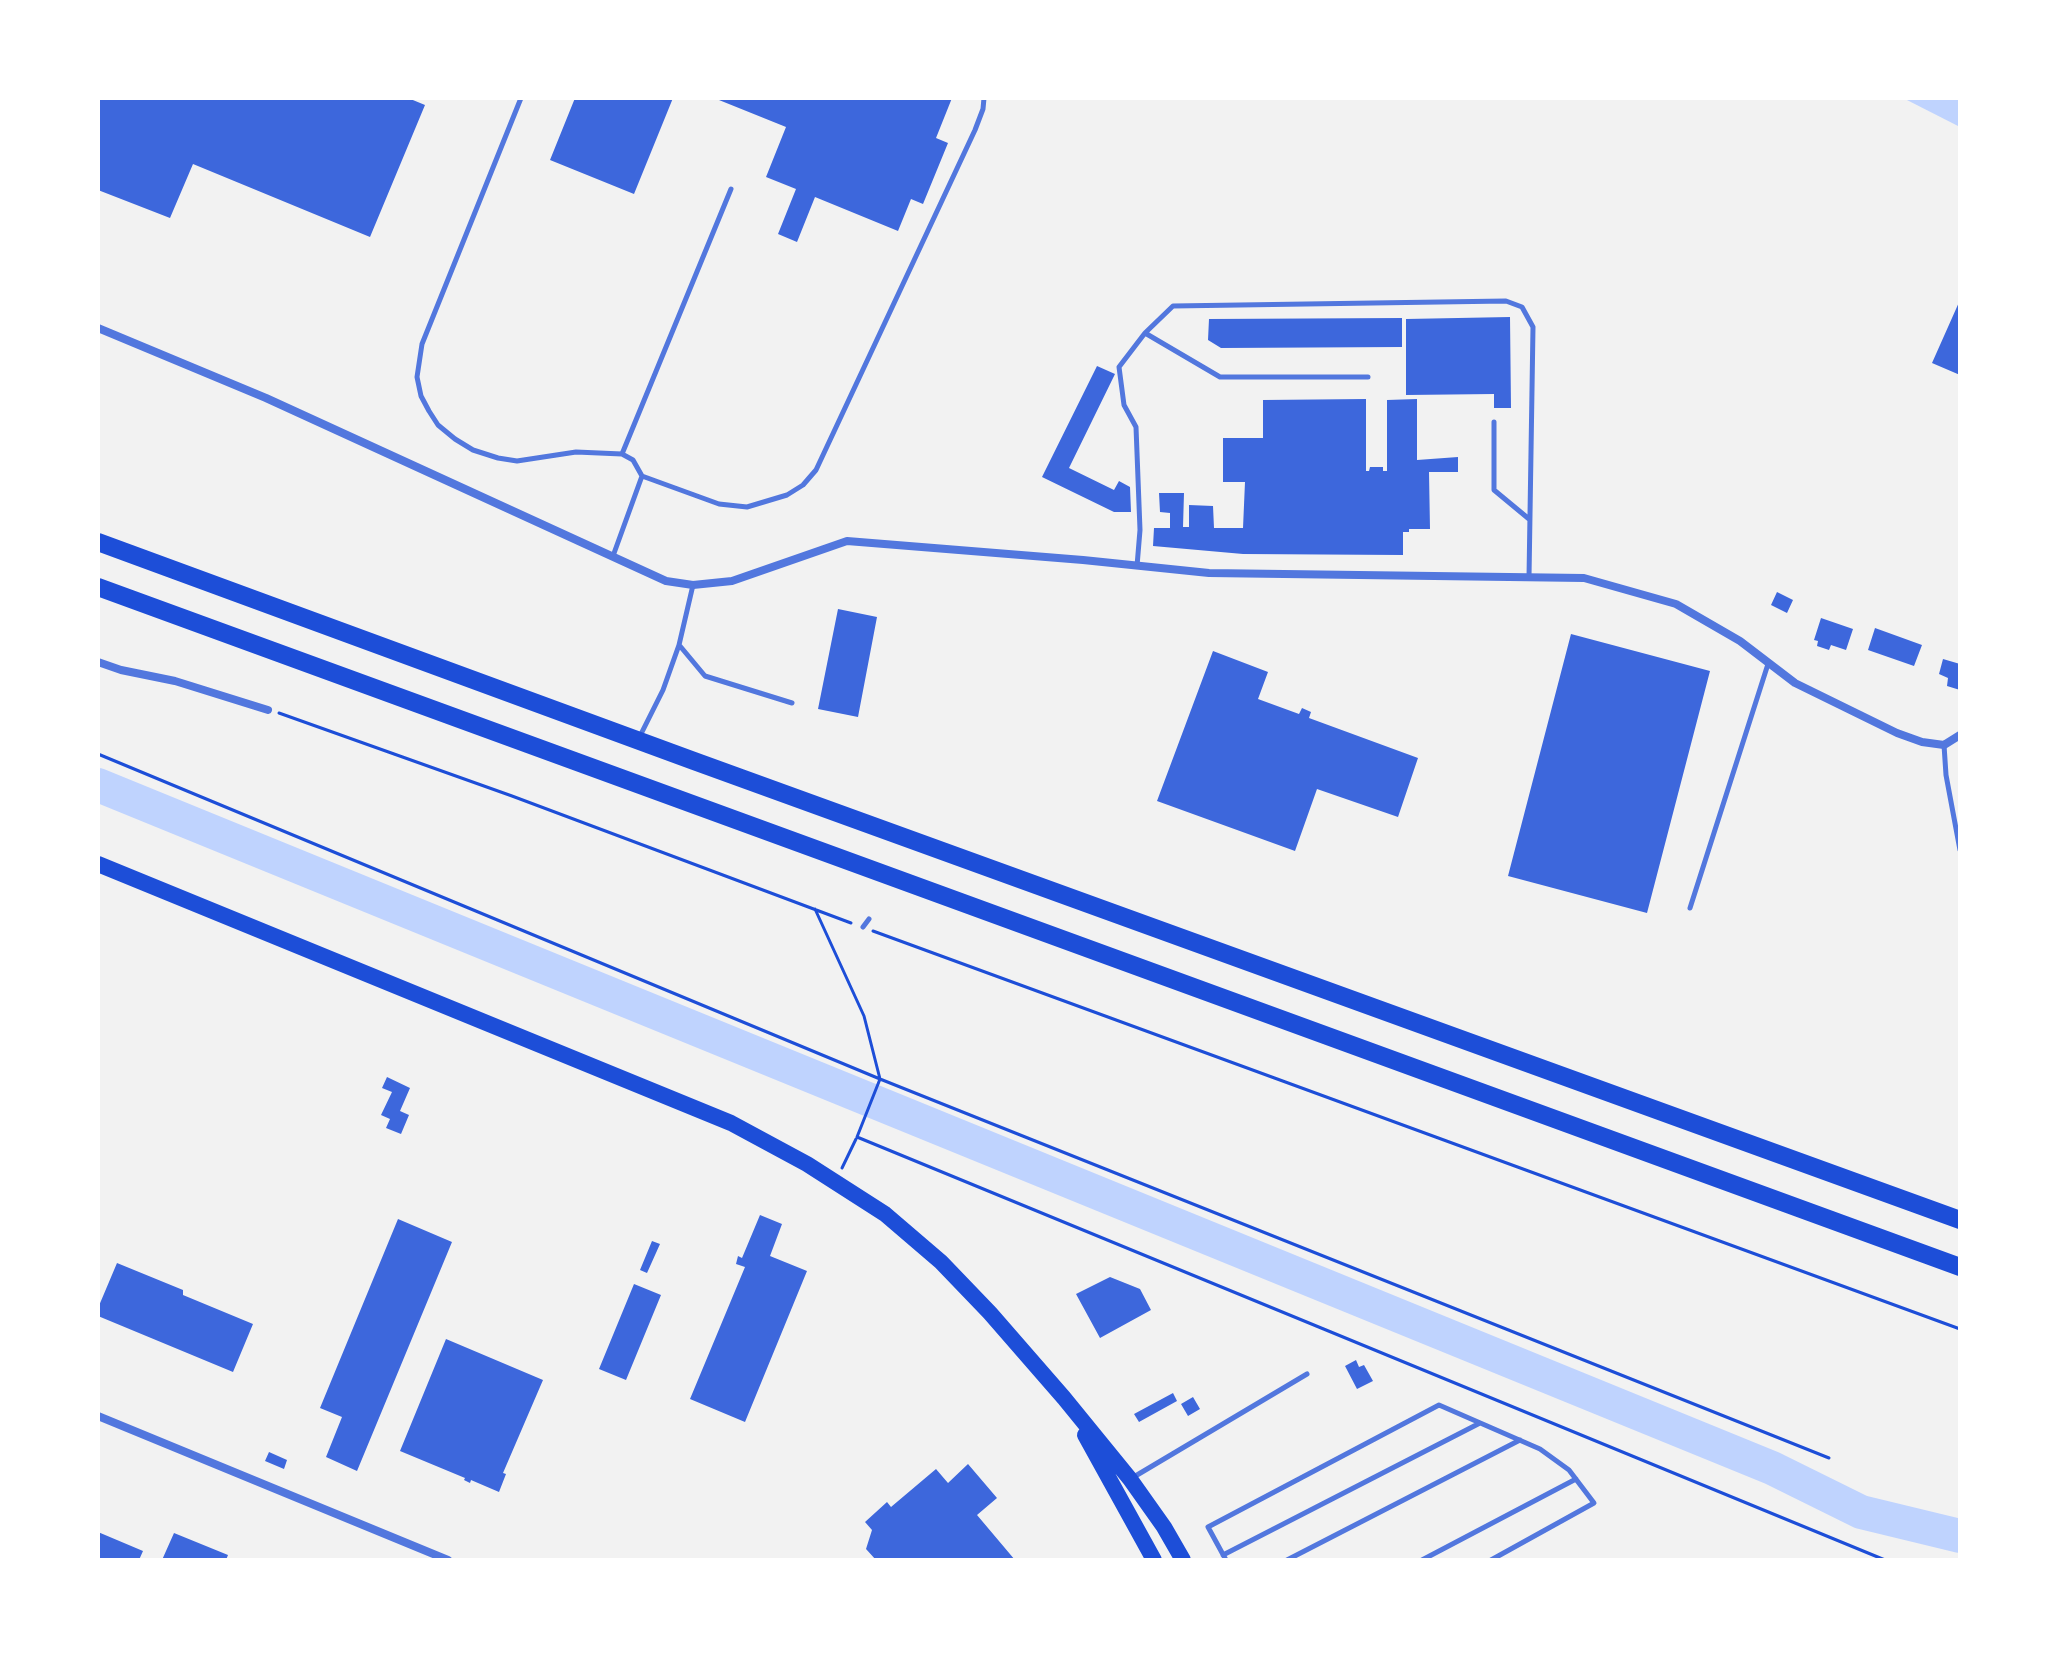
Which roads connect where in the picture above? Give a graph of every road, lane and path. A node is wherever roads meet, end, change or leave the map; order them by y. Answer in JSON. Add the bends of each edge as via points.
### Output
{"nodes":[{"id":1,"x":521,"y":98,"type":"edge"},
{"id":2,"x":984,"y":98,"type":"edge"},
{"id":3,"x":731,"y":189,"type":"dead end"},
{"id":4,"x":98,"y":328,"type":"edge"},
{"id":5,"x":1145,"y":333,"type":"junction"},
{"id":6,"x":1368,"y":377,"type":"dead end"},
{"id":7,"x":1494,"y":422,"type":"dead end"},
{"id":8,"x":622,"y":454,"type":"junction"},
{"id":9,"x":642,"y":476,"type":"junction"},
{"id":10,"x":1530,"y":520,"type":"junction"},
{"id":11,"x":98,"y":542,"type":"edge"},
{"id":12,"x":612,"y":557,"type":"junction"},
{"id":13,"x":1137,"y":566,"type":"junction"},
{"id":14,"x":1529,"y":577,"type":"junction"},
{"id":15,"x":693,"y":585,"type":"junction"},
{"id":16,"x":98,"y":587,"type":"edge"},
{"id":17,"x":679,"y":645,"type":"junction"},
{"id":18,"x":98,"y":662,"type":"edge"},
{"id":19,"x":1768,"y":664,"type":"junction"},
{"id":20,"x":792,"y":703,"type":"dead end"},
{"id":21,"x":268,"y":710,"type":"joint"},
{"id":22,"x":1960,"y":735,"type":"edge"},
{"id":23,"x":637,"y":740,"type":"junction"},
{"id":24,"x":1944,"y":745,"type":"junction"},
{"id":25,"x":98,"y":754,"type":"edge"},
{"id":26,"x":1960,"y":850,"type":"edge"},
{"id":27,"x":98,"y":864,"type":"edge"},
{"id":28,"x":1690,"y":908,"type":"dead end"},
{"id":29,"x":815,"y":909,"type":"junction"},
{"id":30,"x":869,"y":919,"type":"dead end"},
{"id":31,"x":863,"y":927,"type":"junction"},
{"id":32,"x":880,"y":1079,"type":"junction"},
{"id":33,"x":857,"y":1137,"type":"junction"},
{"id":34,"x":835,"y":1182,"type":"junction"},
{"id":35,"x":1960,"y":1220,"type":"edge"},
{"id":36,"x":1960,"y":1267,"type":"edge"},
{"id":37,"x":1960,"y":1329,"type":"edge"},
{"id":38,"x":1307,"y":1374,"type":"dead end"},
{"id":39,"x":1064,"y":1398,"type":"junction"},
{"id":40,"x":98,"y":1416,"type":"edge"},
{"id":41,"x":1480,"y":1423,"type":"junction"},
{"id":42,"x":1520,"y":1440,"type":"junction"},
{"id":43,"x":1829,"y":1458,"type":"dead end"},
{"id":44,"x":1130,"y":1479,"type":"junction"},
{"id":45,"x":1576,"y":1479,"type":"junction"},
{"id":46,"x":1115,"y":1490,"type":"junction"},
{"id":47,"x":1225,"y":1558,"type":"edge"},
{"id":48,"x":448,"y":1560,"type":"edge"},
{"id":49,"x":1154,"y":1560,"type":"edge"},
{"id":50,"x":1183,"y":1560,"type":"edge"},
{"id":51,"x":1287,"y":1560,"type":"edge"},
{"id":52,"x":1422,"y":1560,"type":"edge"},
{"id":53,"x":1491,"y":1560,"type":"edge"},
{"id":54,"x":1885,"y":1560,"type":"edge"}],
"edges":[{"from":1,"to":8,"type":"lane","via":[[422,344],[417,377],[421,396],[438,425],[473,450],[498,458]]},
{"from":2,"to":9,"type":"lane","via":[[969,144],[816,470],[803,485],[769,503],[747,507],[719,504]]},
{"from":3,"to":8,"type":"lane"},
{"from":4,"to":12,"type":"street","via":[[266,398]]},
{"from":5,"to":6,"type":"lane","via":[[1220,377]]},
{"from":5,"to":10,"type":"lane","via":[[1173,306],[1506,301],[1522,307],[1533,327]]},
{"from":5,"to":13,"type":"lane","via":[[1119,367],[1124,405],[1136,427]]},
{"from":7,"to":10,"type":"lane","via":[[1494,490]]},
{"from":8,"to":9,"type":"lane","via":[[633,460]]},
{"from":9,"to":12,"type":"lane"},
{"from":10,"to":14,"type":"lane"},
{"from":11,"to":23,"type":"highway"},
{"from":12,"to":15,"type":"street","via":[[666,581]]},
{"from":13,"to":14,"type":"street","via":[[1209,573]]},
{"from":13,"to":15,"type":"street","via":[[847,541],[732,581]]},
{"from":14,"to":19,"type":"street","via":[[1584,578],[1676,604]]},
{"from":15,"to":17,"type":"lane"},
{"from":16,"to":36,"type":"highway"},
{"from":17,"to":20,"type":"lane","via":[[705,676]]},
{"from":17,"to":23,"type":"lane"},
{"from":18,"to":21,"type":"street"},
{"from":19,"to":24,"type":"street","via":[[1795,683],[1897,733]]},
{"from":19,"to":28,"type":"lane"},
{"from":21,"to":29,"type":"path"},
{"from":22,"to":24,"type":"street"},
{"from":23,"to":35,"type":"highway"},
{"from":24,"to":26,"type":"lane"},
{"from":25,"to":32,"type":"path"},
{"from":27,"to":34,"type":"main road","via":[[731,1123]]},
{"from":29,"to":31,"type":"path"},
{"from":29,"to":32,"type":"path","via":[[864,1016]]},
{"from":30,"to":31,"type":"lane"},
{"from":31,"to":37,"type":"path"},
{"from":32,"to":33,"type":"path"},
{"from":32,"to":43,"type":"path"},
{"from":33,"to":34,"type":"path"},
{"from":33,"to":54,"type":"path"},
{"from":34,"to":39,"type":"main road","via":[[885,1214],[941,1262]]},
{"from":38,"to":44,"type":"lane"},
{"from":39,"to":44,"type":"main road"},
{"from":39,"to":46,"type":"main road"},
{"from":40,"to":48,"type":"street"},
{"from":41,"to":42,"type":"lane"},
{"from":41,"to":47,"type":"lane"},
{"from":41,"to":47,"type":"lane","via":[[1439,1405],[1208,1527]]},
{"from":42,"to":45,"type":"lane","via":[[1540,1449]]},
{"from":42,"to":51,"type":"lane"},
{"from":44,"to":46,"type":"lane"},
{"from":44,"to":50,"type":"main road"},
{"from":45,"to":52,"type":"lane"},
{"from":45,"to":53,"type":"lane","via":[[1594,1503]]},
{"from":46,"to":49,"type":"main road"}]}
